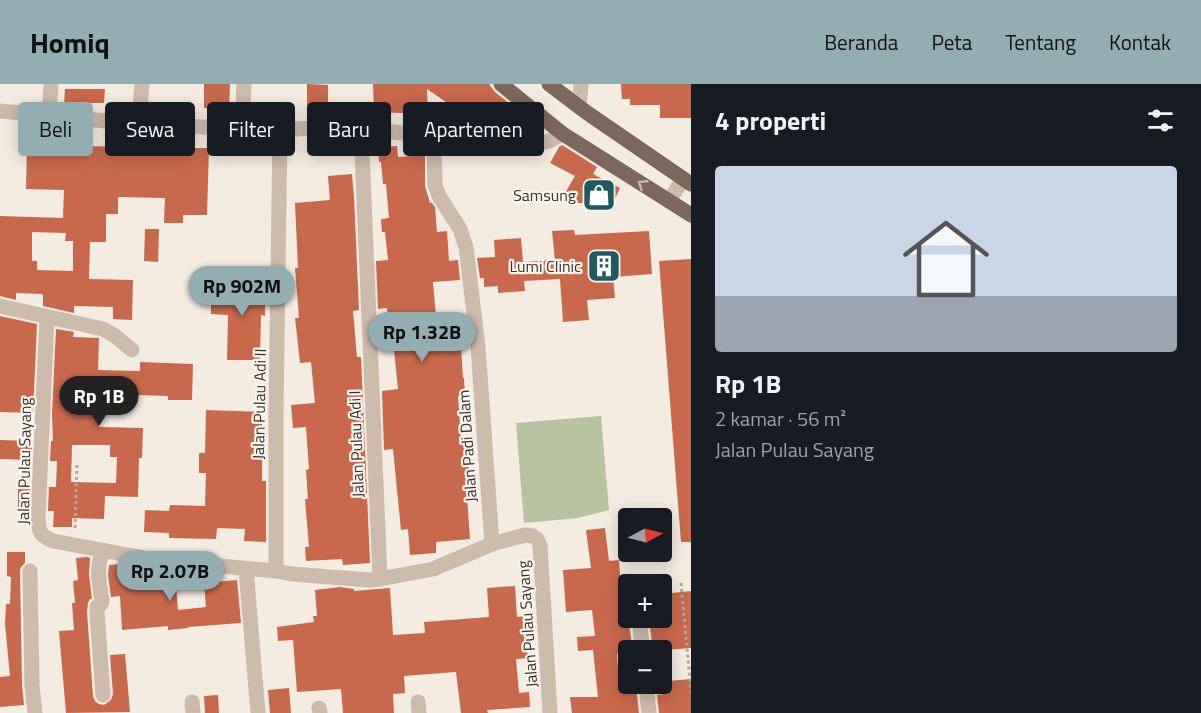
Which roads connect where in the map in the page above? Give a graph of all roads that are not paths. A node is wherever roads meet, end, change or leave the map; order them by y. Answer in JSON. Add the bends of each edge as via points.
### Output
{"nodes":[{"id":1,"x":51,"y":84,"type":"edge"},
{"id":2,"x":142,"y":84,"type":"edge"},
{"id":3,"x":244,"y":84,"type":"edge"},
{"id":4,"x":501,"y":84,"type":"edge"},
{"id":5,"x":549,"y":84,"type":"edge"},
{"id":6,"x":581,"y":84,"type":"edge"},
{"id":7,"x":50,"y":102,"type":"edge"},
{"id":8,"x":141,"y":102,"type":"edge"},
{"id":9,"x":243,"y":102,"type":"edge"},
{"id":10,"x":579,"y":107,"type":"junction"},
{"id":11,"x":0,"y":111,"type":"edge"},
{"id":12,"x":18,"y":113,"type":"edge"},
{"id":13,"x":563,"y":134,"type":"junction"},
{"id":14,"x":544,"y":142,"type":"edge"},
{"id":15,"x":280,"y":156,"type":"edge"},
{"id":16,"x":362,"y":156,"type":"edge"},
{"id":17,"x":434,"y":156,"type":"edge"},
{"id":18,"x":687,"y":181,"type":"edge"},
{"id":19,"x":669,"y":201,"type":"junction"},
{"id":20,"x":691,"y":215,"type":"edge"},
{"id":21,"x":0,"y":306,"type":"edge"},
{"id":22,"x":47,"y":317,"type":"junction"},
{"id":23,"x":132,"y":350,"type":"dead end"},
{"id":24,"x":492,"y":544,"type":"junction"},
{"id":25,"x":105,"y":551,"type":"junction"},
{"id":26,"x":246,"y":569,"type":"junction"},
{"id":27,"x":30,"y":571,"type":"dead end"},
{"id":28,"x":276,"y":571,"type":"junction"},
{"id":29,"x":380,"y":579,"type":"junction"},
{"id":30,"x":647,"y":694,"type":"edge"},
{"id":31,"x":104,"y":695,"type":"dead end"},
{"id":32,"x":35,"y":713,"type":"edge"},
{"id":33,"x":258,"y":713,"type":"edge"},
{"id":34,"x":550,"y":713,"type":"edge"},
{"id":35,"x":649,"y":713,"type":"edge"}],
"edges":[{"from":1,"to":7,"type":"street"},
{"from":2,"to":8,"type":"street"},
{"from":3,"to":9,"type":"street"},
{"from":4,"to":13,"type":"main road"},
{"from":5,"to":10,"type":"main road"},
{"from":6,"to":10,"type":"street"},
{"from":10,"to":18,"type":"main road"},
{"from":11,"to":12,"type":"street"},
{"from":13,"to":14,"type":"street"},
{"from":19,"to":13,"type":"main road","one_way":true},
{"from":15,"to":28,"type":"street","name":"Jalan Pulau Adi II"},
{"from":16,"to":29,"type":"street","name":"Jalan Pulau Adi I"},
{"from":17,"to":24,"type":"street","name":"Jalan Padi Dalam","via":[[435,185],[466,247],[478,347]]},
{"from":18,"to":19,"type":"street"},
{"from":19,"to":20,"type":"main road"},
{"from":21,"to":22,"type":"street"},
{"from":22,"to":23,"type":"street","via":[[103,329]]},
{"from":22,"to":25,"type":"street","name":"Jalan Pulau Sayang","via":[[39,530],[53,541]]},
{"from":24,"to":29,"type":"street","name":"Jalan Pulau Sayang","via":[[433,569]]},
{"from":24,"to":34,"type":"street","name":"Jalan Pulau Sayang","via":[[525,535],[537,539],[540,545]]},
{"from":25,"to":26,"type":"street","name":"Jalan Pulau Sayang"},
{"from":25,"to":31,"type":"street","via":[[99,563],[102,601],[97,607]]},
{"from":26,"to":28,"type":"street","name":"Jalan Pulau Sayang"},
{"from":26,"to":33,"type":"street"},
{"from":27,"to":32,"type":"street"},
{"from":28,"to":29,"type":"street","name":"Jalan Pulau Sayang"},
{"from":30,"to":35,"type":"street"}]}
